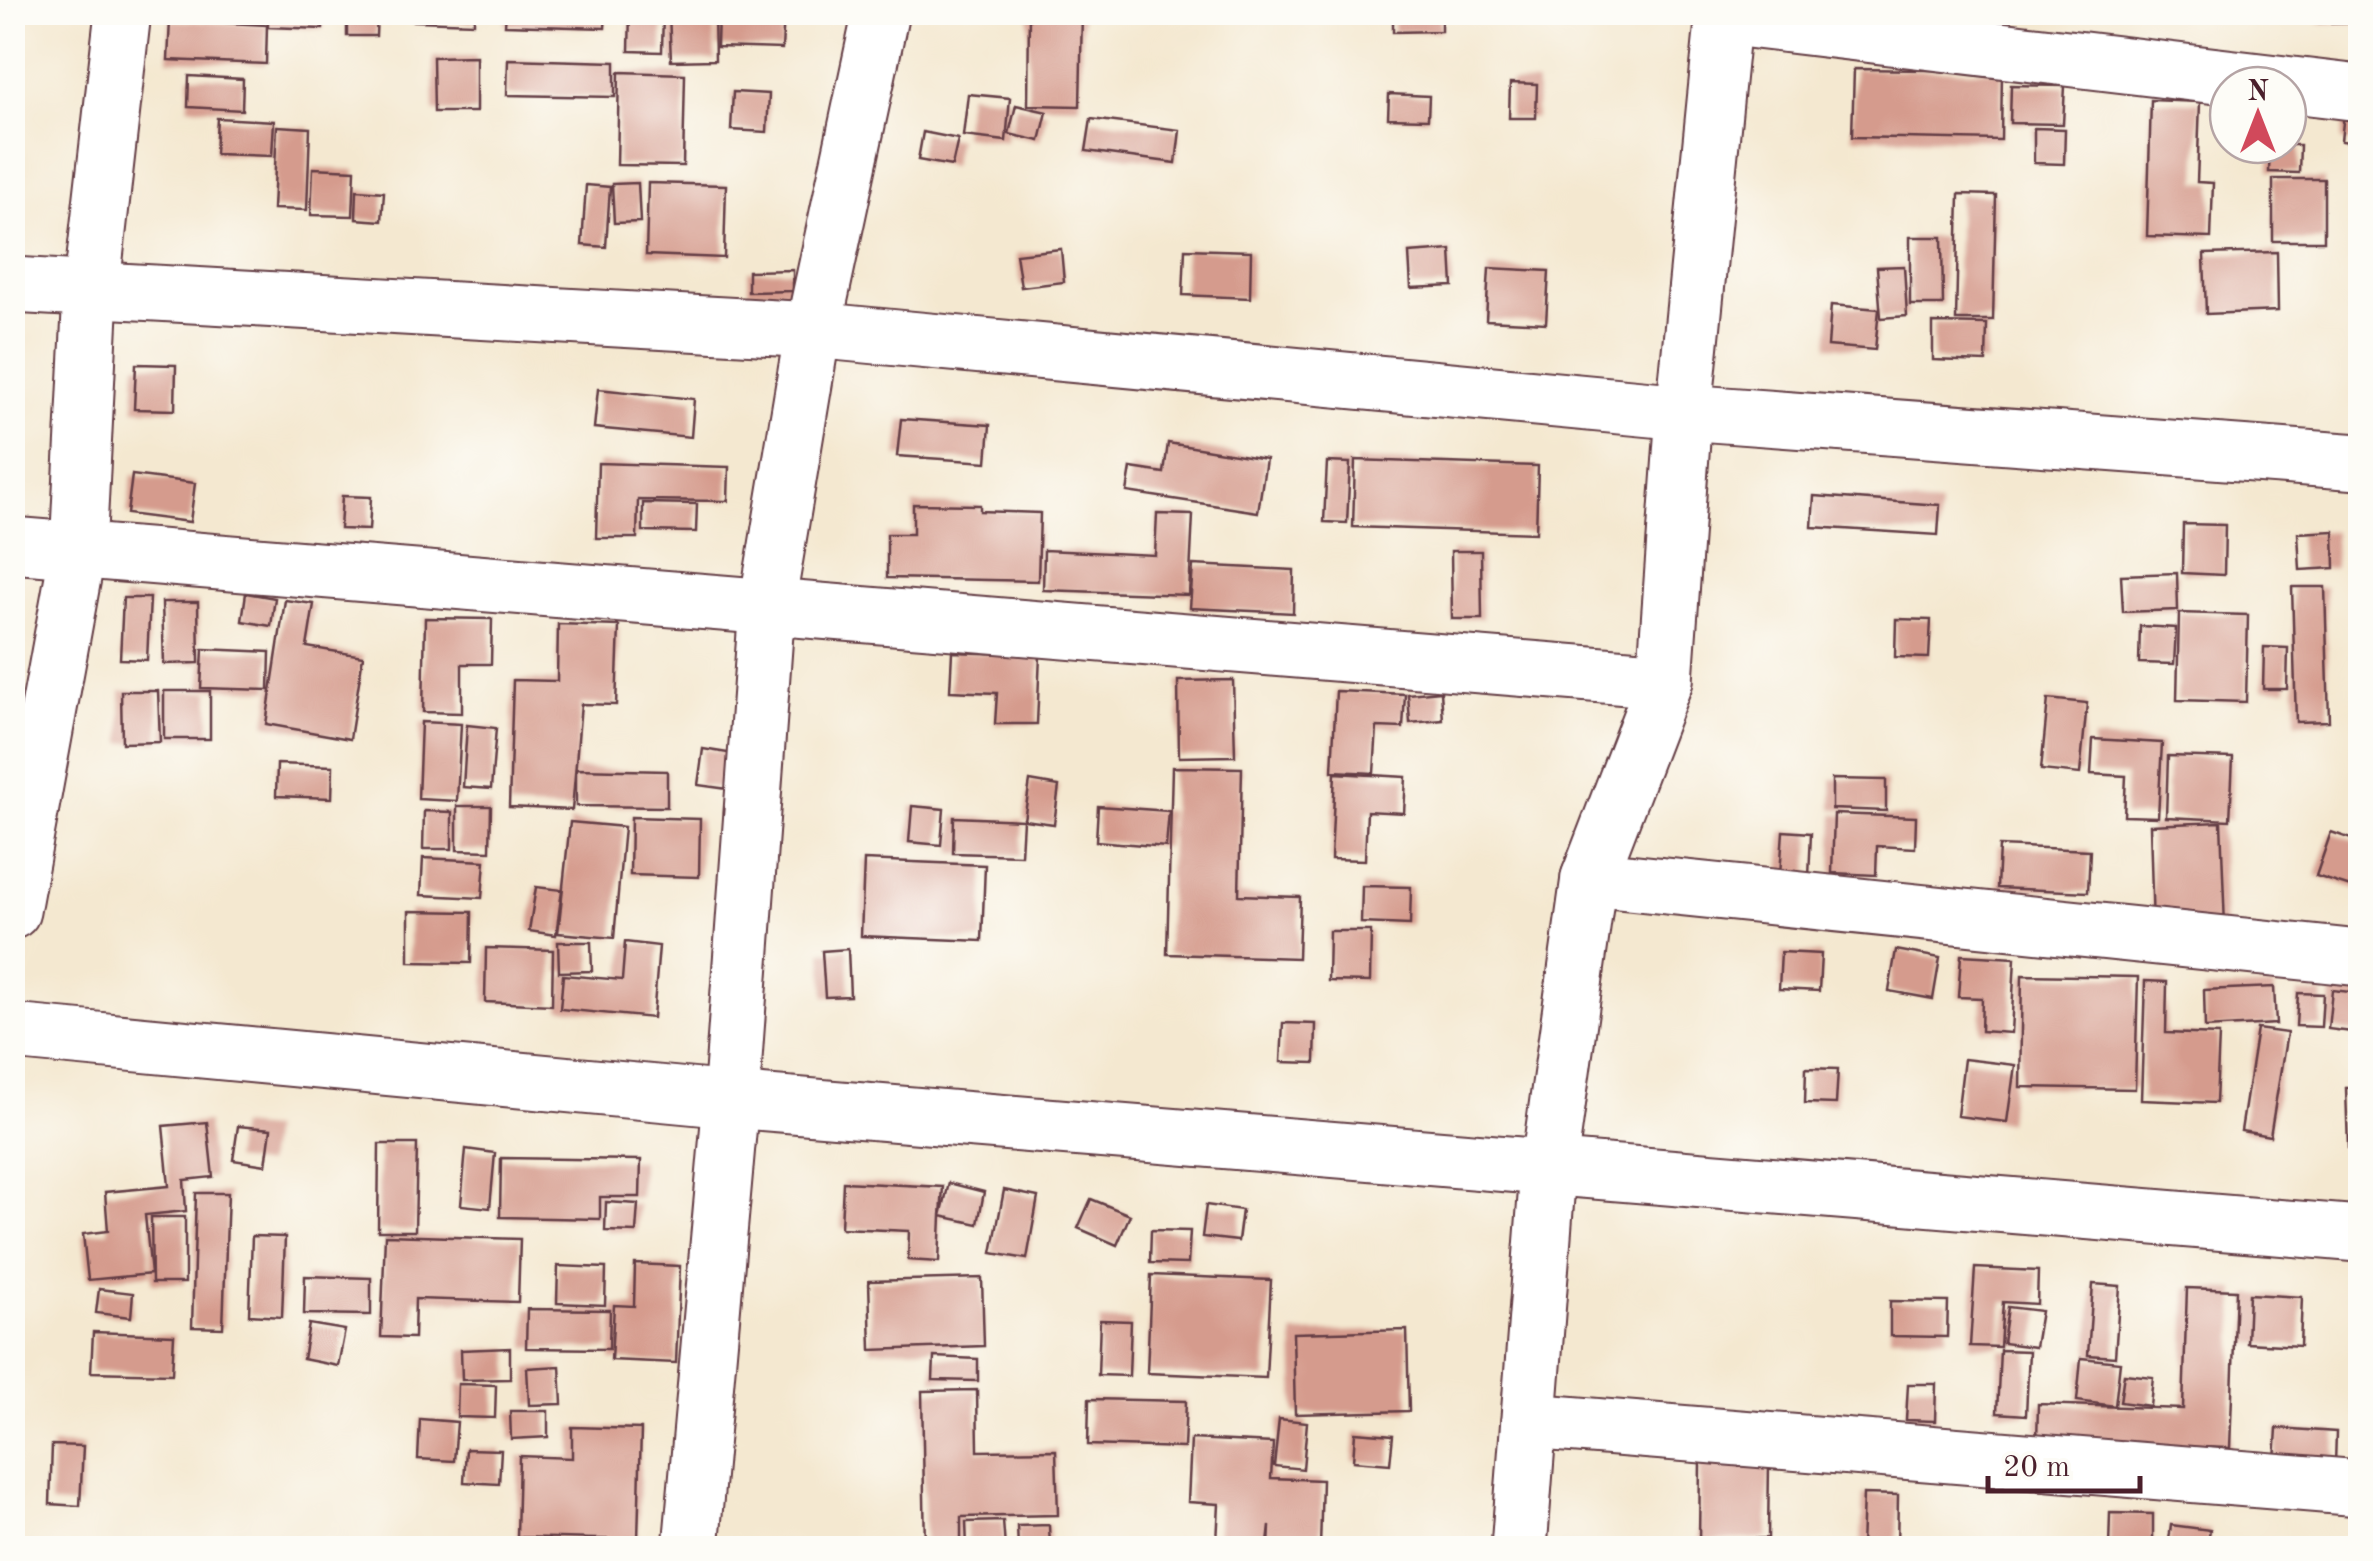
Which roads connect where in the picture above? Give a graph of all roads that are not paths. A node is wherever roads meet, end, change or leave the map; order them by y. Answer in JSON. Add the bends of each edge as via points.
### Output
{"nodes":[{"id":1,"x":123,"y":12,"type":"edge"},
{"id":2,"x":881,"y":12,"type":"edge"},
{"id":3,"x":1724,"y":15,"type":"edge"},
{"id":4,"x":2360,"y":93,"type":"edge"},
{"id":5,"x":12,"y":285,"type":"edge"},
{"id":6,"x":91,"y":292,"type":"junction"},
{"id":7,"x":813,"y":330,"type":"junction"},
{"id":8,"x":1684,"y":412,"type":"junction"},
{"id":9,"x":2360,"y":462,"type":"edge"},
{"id":10,"x":12,"y":545,"type":"edge"},
{"id":11,"x":78,"y":550,"type":"junction"},
{"id":12,"x":768,"y":606,"type":"junction"},
{"id":13,"x":1665,"y":680,"type":"junction"},
{"id":14,"x":1589,"y":878,"type":"junction"},
{"id":15,"x":12,"y":912,"type":"edge"},
{"id":16,"x":2360,"y":958,"type":"edge"},
{"id":17,"x":12,"y":1032,"type":"edge"},
{"id":18,"x":731,"y":1100,"type":"junction"},
{"id":19,"x":1548,"y":1171,"type":"junction"},
{"id":20,"x":2360,"y":1234,"type":"edge"},
{"id":21,"x":1529,"y":1421,"type":"junction"},
{"id":22,"x":2360,"y":1488,"type":"edge"},
{"id":23,"x":691,"y":1548,"type":"edge"},
{"id":24,"x":1519,"y":1548,"type":"edge"}],
"edges":[{"from":1,"to":6,"type":"street"},
{"from":2,"to":7,"type":"street"},
{"from":3,"to":4,"type":"street"},
{"from":3,"to":8,"type":"street"},
{"from":5,"to":6,"type":"street"},
{"from":6,"to":7,"type":"street"},
{"from":6,"to":11,"type":"street"},
{"from":7,"to":8,"type":"street"},
{"from":7,"to":12,"type":"street"},
{"from":8,"to":9,"type":"street"},
{"from":8,"to":13,"type":"street"},
{"from":10,"to":11,"type":"street"},
{"from":11,"to":12,"type":"street"},
{"from":11,"to":15,"type":"street"},
{"from":12,"to":13,"type":"street"},
{"from":12,"to":18,"type":"street"},
{"from":13,"to":14,"type":"street"},
{"from":14,"to":16,"type":"street"},
{"from":14,"to":19,"type":"street"},
{"from":17,"to":18,"type":"street"},
{"from":18,"to":19,"type":"street"},
{"from":18,"to":23,"type":"street"},
{"from":19,"to":20,"type":"street"},
{"from":19,"to":21,"type":"street"},
{"from":21,"to":22,"type":"street"},
{"from":21,"to":24,"type":"street"}]}
